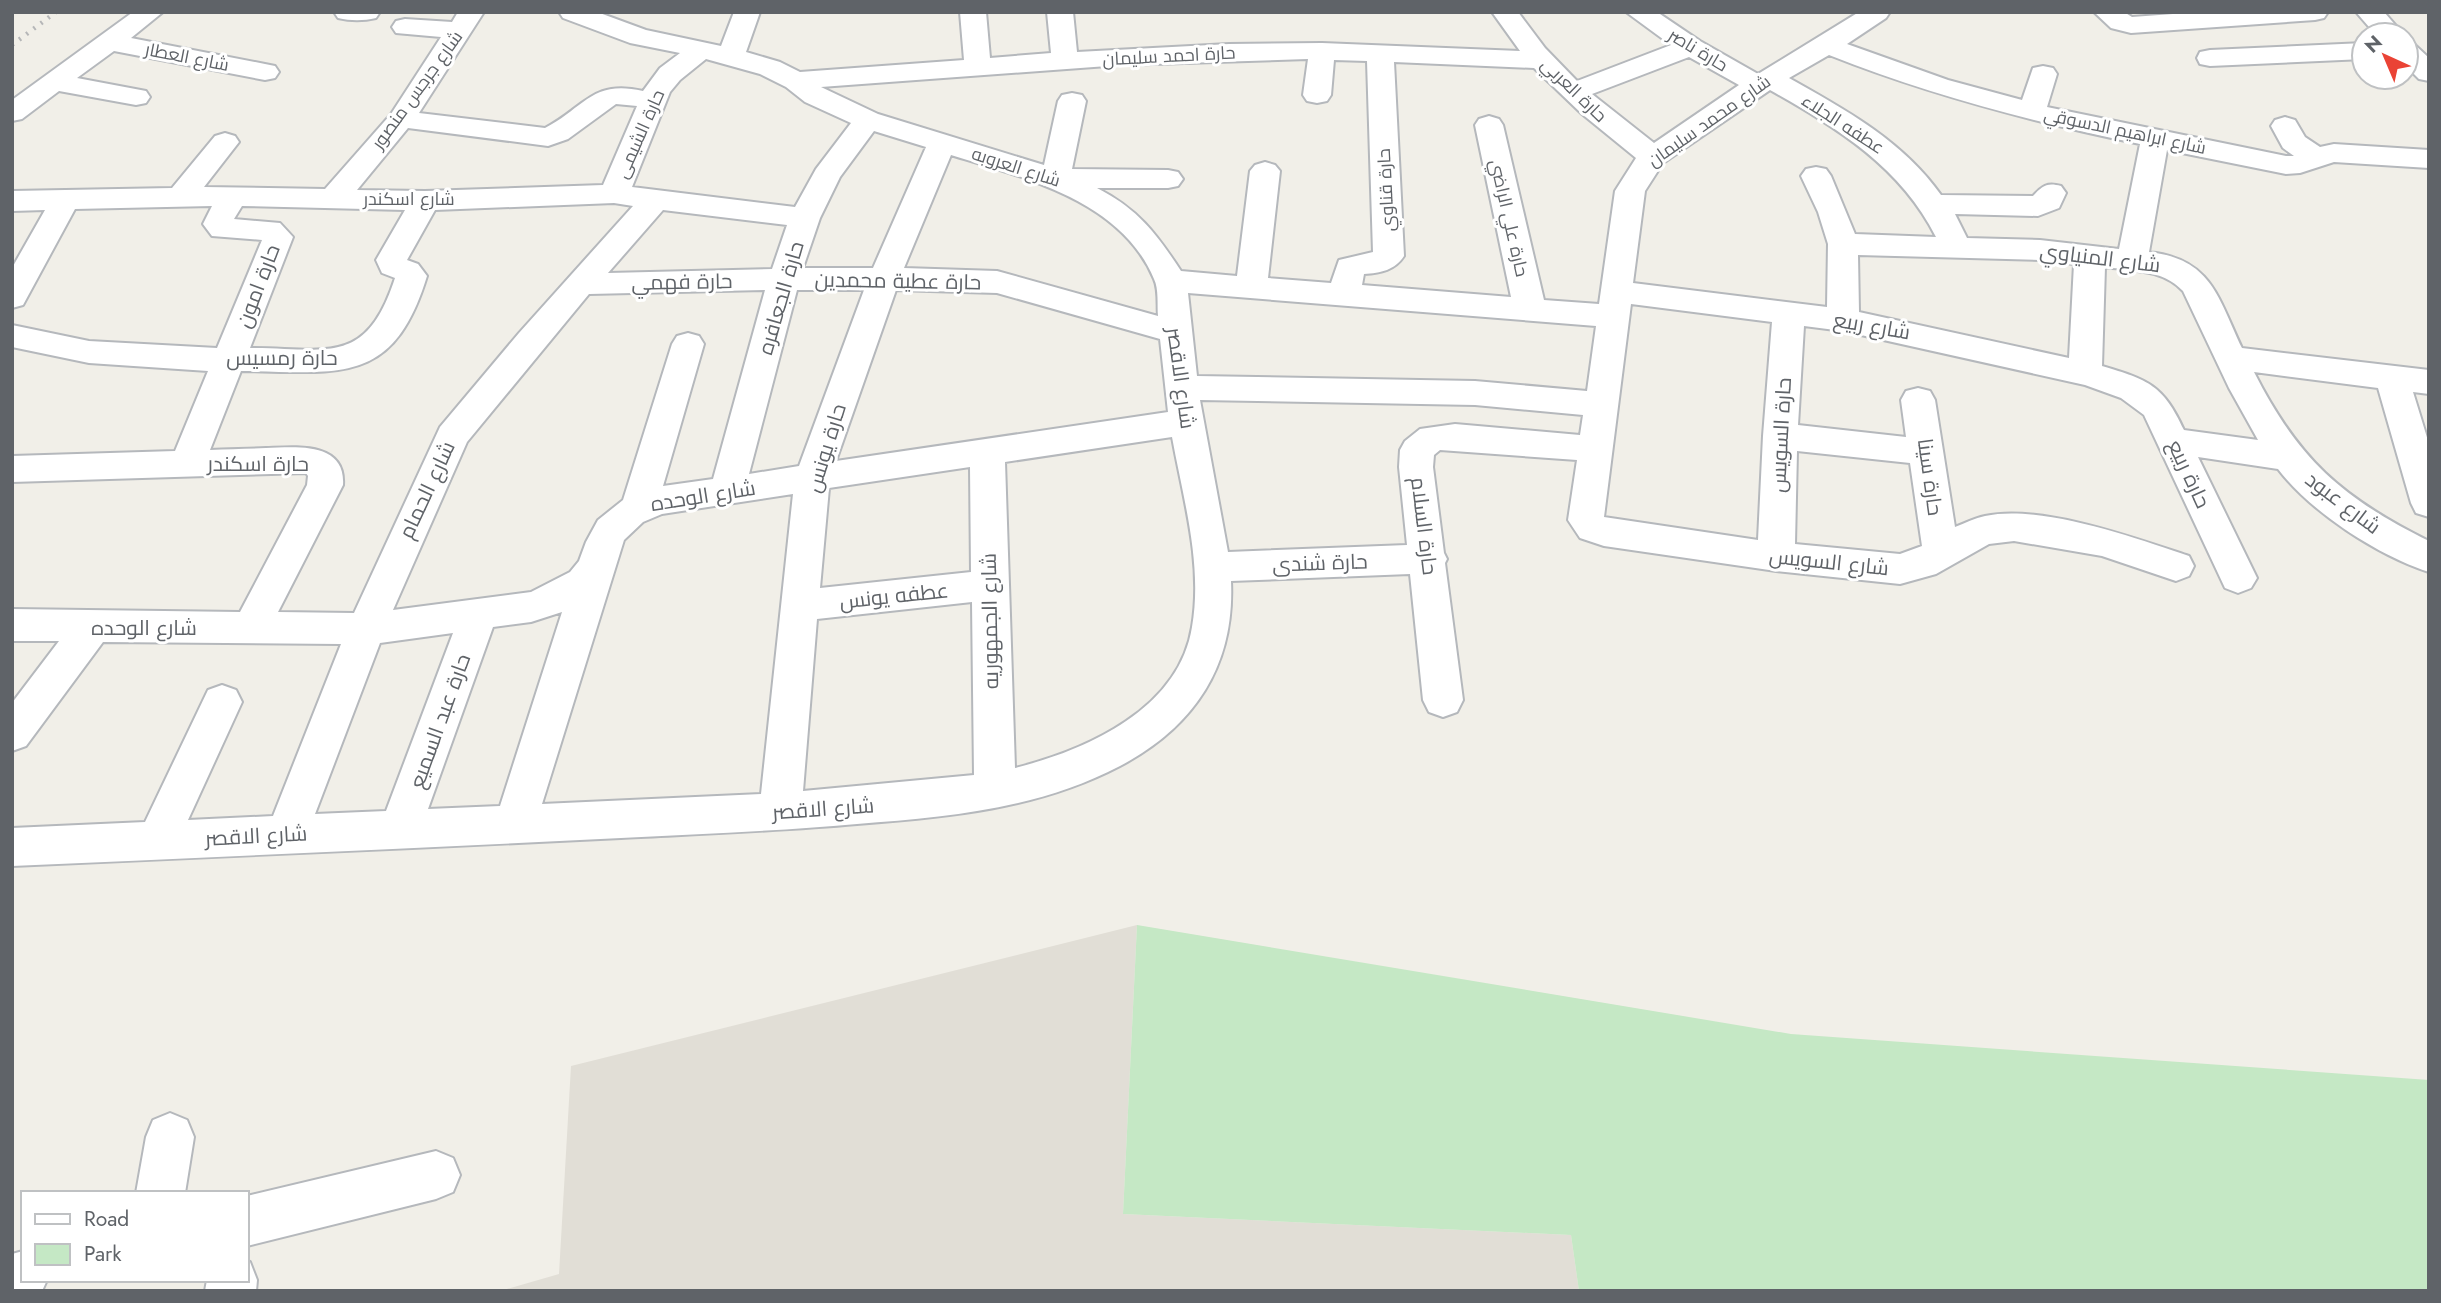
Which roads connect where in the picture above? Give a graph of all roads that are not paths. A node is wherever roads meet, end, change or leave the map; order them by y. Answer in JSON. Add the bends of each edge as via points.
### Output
{"nodes":[{"id":1,"x":150,"y":12,"type":"edge"},
{"id":2,"x":347,"y":12,"type":"edge"},
{"id":3,"x":367,"y":12,"type":"edge"},
{"id":4,"x":572,"y":12,"type":"edge"},
{"id":5,"x":747,"y":12,"type":"edge"},
{"id":6,"x":973,"y":12,"type":"edge"},
{"id":7,"x":1505,"y":12,"type":"edge"},
{"id":8,"x":1639,"y":12,"type":"edge"},
{"id":9,"x":1877,"y":12,"type":"edge"},
{"id":10,"x":2107,"y":12,"type":"edge"},
{"id":11,"x":2315,"y":12,"type":"edge"},
{"id":12,"x":1066,"y":14,"type":"edge"},
{"id":13,"x":466,"y":21,"type":"edge"},
{"id":14,"x":405,"y":27,"type":"dead end"},
{"id":15,"x":109,"y":42,"type":"junction"},
{"id":16,"x":1827,"y":45,"type":"junction"},
{"id":17,"x":1691,"y":47,"type":"junction"},
{"id":18,"x":701,"y":50,"type":"junction"},
{"id":19,"x":1322,"y":51,"type":"junction"},
{"id":20,"x":2350,"y":52,"type":"edge"},
{"id":21,"x":1380,"y":54,"type":"junction"},
{"id":22,"x":731,"y":56,"type":"junction"},
{"id":23,"x":2210,"y":58,"type":"dead end"},
{"id":24,"x":1542,"y":60,"type":"junction"},
{"id":25,"x":1065,"y":62,"type":"junction"},
{"id":26,"x":978,"y":69,"type":"junction"},
{"id":27,"x":265,"y":72,"type":"dead end"},
{"id":28,"x":2043,"y":74,"type":"dead end"},
{"id":29,"x":796,"y":81,"type":"junction"},
{"id":30,"x":1763,"y":81,"type":"junction"},
{"id":31,"x":54,"y":82,"type":"junction"},
{"id":32,"x":1573,"y":92,"type":"junction"},
{"id":33,"x":1317,"y":95,"type":"dead end"},
{"id":34,"x":136,"y":97,"type":"dead end"},
{"id":35,"x":1072,"y":100,"type":"dead end"},
{"id":36,"x":652,"y":102,"type":"junction"},
{"id":37,"x":2032,"y":112,"type":"junction"},
{"id":38,"x":12,"y":113,"type":"edge"},
{"id":39,"x":401,"y":119,"type":"junction"},
{"id":40,"x":868,"y":120,"type":"junction"},
{"id":41,"x":1489,"y":125,"type":"dead end"},
{"id":42,"x":2285,"y":126,"type":"dead end"},
{"id":43,"x":2155,"y":138,"type":"junction"},
{"id":44,"x":225,"y":142,"type":"dead end"},
{"id":45,"x":942,"y":143,"type":"junction"},
{"id":46,"x":1653,"y":157,"type":"junction"},
{"id":47,"x":2315,"y":157,"type":"junction"},
{"id":48,"x":2429,"y":159,"type":"edge"},
{"id":49,"x":1265,"y":171,"type":"dead end"},
{"id":50,"x":1816,"y":176,"type":"dead end"},
{"id":51,"x":1056,"y":178,"type":"junction"},
{"id":52,"x":1168,"y":179,"type":"dead end"},
{"id":53,"x":2051,"y":193,"type":"dead end"},
{"id":54,"x":614,"y":194,"type":"junction"},
{"id":55,"x":233,"y":196,"type":"junction"},
{"id":56,"x":180,"y":197,"type":"junction"},
{"id":57,"x":333,"y":198,"type":"junction"},
{"id":58,"x":656,"y":199,"type":"junction"},
{"id":59,"x":12,"y":201,"type":"edge"},
{"id":60,"x":65,"y":201,"type":"junction"},
{"id":61,"x":425,"y":201,"type":"junction"},
{"id":62,"x":1935,"y":204,"type":"junction"},
{"id":63,"x":805,"y":218,"type":"junction"},
{"id":64,"x":1843,"y":244,"type":"junction"},
{"id":65,"x":1956,"y":246,"type":"junction"},
{"id":66,"x":2090,"y":254,"type":"junction"},
{"id":67,"x":2132,"y":260,"type":"junction"},
{"id":68,"x":784,"y":279,"type":"junction"},
{"id":69,"x":884,"y":279,"type":"junction"},
{"id":70,"x":1171,"y":281,"type":"junction"},
{"id":71,"x":580,"y":284,"type":"junction"},
{"id":72,"x":1251,"y":286,"type":"junction"},
{"id":73,"x":1345,"y":294,"type":"junction"},
{"id":74,"x":12,"y":297,"type":"edge"},
{"id":75,"x":1613,"y":304,"type":"junction"},
{"id":76,"x":12,"y":307,"type":"edge"},
{"id":77,"x":1530,"y":310,"type":"junction"},
{"id":78,"x":1789,"y":313,"type":"junction"},
{"id":79,"x":1843,"y":320,"type":"junction"},
{"id":80,"x":1174,"y":332,"type":"junction"},
{"id":81,"x":12,"y":336,"type":"edge"},
{"id":82,"x":688,"y":344,"type":"dead end"},
{"id":83,"x":2231,"y":358,"type":"junction"},
{"id":84,"x":229,"y":359,"type":"junction"},
{"id":85,"x":2085,"y":373,"type":"junction"},
{"id":86,"x":2392,"y":378,"type":"junction"},
{"id":87,"x":2429,"y":382,"type":"edge"},
{"id":88,"x":2124,"y":384,"type":"joint"},
{"id":89,"x":1918,"y":400,"type":"dead end"},
{"id":90,"x":1600,"y":404,"type":"junction"},
{"id":91,"x":1185,"y":405,"type":"junction"},
{"id":92,"x":1780,"y":436,"type":"junction"},
{"id":93,"x":2174,"y":441,"type":"junction"},
{"id":94,"x":1594,"y":449,"type":"junction"},
{"id":95,"x":987,"y":452,"type":"junction"},
{"id":96,"x":1926,"y":452,"type":"junction"},
{"id":97,"x":2291,"y":458,"type":"junction"},
{"id":98,"x":187,"y":464,"type":"junction"},
{"id":99,"x":12,"y":469,"type":"edge"},
{"id":100,"x":812,"y":478,"type":"junction"},
{"id":101,"x":727,"y":491,"type":"junction"},
{"id":102,"x":2427,"y":495,"type":"edge"},
{"id":103,"x":639,"y":506,"type":"junction"},
{"id":104,"x":1941,"y":554,"type":"junction"},
{"id":105,"x":1776,"y":557,"type":"junction"},
{"id":106,"x":2429,"y":558,"type":"edge"},
{"id":107,"x":1429,"y":559,"type":"junction"},
{"id":108,"x":2176,"y":566,"type":"dead end"},
{"id":109,"x":1212,"y":567,"type":"junction"},
{"id":110,"x":594,"y":570,"type":"junction"},
{"id":111,"x":2238,"y":578,"type":"dead end"},
{"id":112,"x":989,"y":585,"type":"junction"},
{"id":113,"x":799,"y":606,"type":"junction"},
{"id":114,"x":479,"y":613,"type":"junction"},
{"id":115,"x":12,"y":625,"type":"edge"},
{"id":116,"x":90,"y":628,"type":"junction"},
{"id":117,"x":251,"y":628,"type":"junction"},
{"id":118,"x":366,"y":629,"type":"junction"},
{"id":119,"x":1443,"y":700,"type":"dead end"},
{"id":120,"x":222,"y":702,"type":"dead end"},
{"id":121,"x":12,"y":734,"type":"edge"},
{"id":122,"x":995,"y":791,"type":"junction"},
{"id":123,"x":780,"y":812,"type":"junction"},
{"id":124,"x":515,"y":824,"type":"junction"},
{"id":125,"x":400,"y":830,"type":"junction"},
{"id":126,"x":286,"y":835,"type":"junction"},
{"id":127,"x":158,"y":840,"type":"junction"},
{"id":128,"x":12,"y":847,"type":"edge"},
{"id":129,"x":170,"y":1138,"type":"dead end"},
{"id":130,"x":436,"y":1175,"type":"dead end"},
{"id":131,"x":160,"y":1191,"type":"edge"},
{"id":132,"x":248,"y":1221,"type":"edge"}],
"edges":[{"from":1,"to":15,"type":"street"},
{"from":2,"to":3,"type":"street"},
{"from":4,"to":18,"type":"street","name":"شارع العروبه","via":[[639,37]]},
{"from":5,"to":22,"type":"street"},
{"from":6,"to":26,"type":"street"},
{"from":7,"to":24,"type":"street","name":"حارة العربي"},
{"from":8,"to":17,"type":"street","name":"حارة ناصر"},
{"from":9,"to":16,"type":"street","name":"شارع محمد سليمان"},
{"from":10,"to":11,"type":"street","via":[[2131,24]]},
{"from":12,"to":25,"type":"street"},
{"from":13,"to":14,"type":"street"},
{"from":13,"to":39,"type":"street","name":"شارع جرجس منصور"},
{"from":15,"to":27,"type":"street","name":"شارع العطار"},
{"from":15,"to":31,"type":"street"},
{"from":16,"to":30,"type":"street","name":"شارع محمد سليمان"},
{"from":16,"to":37,"type":"street","name":"شارع ابراهيم الدسوقي","via":[[1897,74]]},
{"from":17,"to":30,"type":"street","name":"حارة ناصر"},
{"from":17,"to":32,"type":"street"},
{"from":18,"to":22,"type":"street","name":"شارع العروبه"},
{"from":18,"to":36,"type":"street","name":"حارة الشيمى","via":[[670,74]]},
{"from":19,"to":21,"type":"street","name":"حارة احمد سليمان"},
{"from":19,"to":25,"type":"street","name":"حارة احمد سليمان"},
{"from":19,"to":33,"type":"street"},
{"from":20,"to":23,"type":"street"},
{"from":21,"to":24,"type":"street","name":"حارة احمد سليمان"},
{"from":21,"to":73,"type":"street","name":"حارة قناوي","via":[[1389,256],[1350,267]]},
{"from":22,"to":29,"type":"street","name":"شارع العروبه"},
{"from":24,"to":32,"type":"street","name":"حارة العربي"},
{"from":25,"to":26,"type":"street","name":"حارة احمد سليمان"},
{"from":26,"to":29,"type":"street","name":"حارة احمد سليمان"},
{"from":28,"to":37,"type":"street"},
{"from":29,"to":40,"type":"street","name":"شارع العروبه","via":[[815,96]]},
{"from":30,"to":46,"type":"street","name":"شارع محمد سليمان"},
{"from":30,"to":62,"type":"street","name":"عطفه الجلاء","via":[[1849,124],[1887,151]]},
{"from":31,"to":34,"type":"street"},
{"from":31,"to":38,"type":"street"},
{"from":32,"to":46,"type":"street","name":"حارة العربي"},
{"from":35,"to":51,"type":"street"},
{"from":36,"to":39,"type":"street","via":[[608,97],[563,132],[548,137]]},
{"from":36,"to":54,"type":"street","name":"حارة الشيمى"},
{"from":37,"to":43,"type":"street","name":"شارع ابراهيم الدسوقي"},
{"from":39,"to":57,"type":"street","name":"شارع جرجس منصور"},
{"from":40,"to":45,"type":"street","name":"شارع العروبه"},
{"from":40,"to":63,"type":"street","name":"حارة الجعافره","via":[[826,174]]},
{"from":41,"to":77,"type":"street","name":"حارة علي الراضي"},
{"from":42,"to":47,"type":"street","via":[[2293,142]]},
{"from":43,"to":47,"type":"street","name":"شارع ابراهيم الدسوقي","via":[[2286,165],[2300,166]]},
{"from":43,"to":67,"type":"street"},
{"from":44,"to":56,"type":"street"},
{"from":45,"to":51,"type":"street","name":"شارع العروبه"},
{"from":45,"to":69,"type":"street","name":"حارة يونس"},
{"from":46,"to":75,"type":"street","name":"شارع محمد سليمان","via":[[1630,191]]},
{"from":47,"to":48,"type":"street","name":"شارع ابراهيم الدسوقي","via":[[2334,153]]},
{"from":49,"to":72,"type":"street"},
{"from":50,"to":64,"type":"street"},
{"from":51,"to":52,"type":"street"},
{"from":51,"to":70,"type":"street","name":"شارع العروبه","via":[[1106,205],[1145,239]]},
{"from":53,"to":62,"type":"street","via":[[2048,201],[2038,206]]},
{"from":54,"to":58,"type":"street","name":"شارع اسكندر"},
{"from":54,"to":61,"type":"street","name":"شارع اسكندر"},
{"from":55,"to":56,"type":"street","name":"شارع اسكندر"},
{"from":55,"to":57,"type":"street","name":"شارع اسكندر"},
{"from":55,"to":84,"type":"street","name":"حارة امون","via":[[219,218],[223,229],[269,230],[278,237]]},
{"from":56,"to":60,"type":"street","name":"شارع اسكندر"},
{"from":57,"to":61,"type":"street","name":"شارع اسكندر"},
{"from":58,"to":63,"type":"street","name":"شارع اسكندر"},
{"from":58,"to":71,"type":"street","name":"شارع الحمام"},
{"from":59,"to":60,"type":"street","name":"شارع اسكندر"},
{"from":60,"to":74,"type":"street"},
{"from":61,"to":84,"type":"street","name":"حارة رمسيس","via":[[391,260],[411,276],[386,336],[377,344],[339,360]]},
{"from":62,"to":65,"type":"street","name":"عطفه الجلاء"},
{"from":63,"to":68,"type":"street","name":"حارة الجعافره"},
{"from":64,"to":65,"type":"street","name":"شارع المنياوي"},
{"from":64,"to":79,"type":"street"},
{"from":65,"to":66,"type":"street","name":"شارع المنياوي"},
{"from":66,"to":67,"type":"street","name":"شارع المنياوي"},
{"from":66,"to":85,"type":"street"},
{"from":67,"to":83,"type":"street","name":"شارع المنياوي","via":[[2165,264],[2184,273],[2196,286]]},
{"from":68,"to":69,"type":"street","name":"حارة عطية محمدين"},
{"from":68,"to":71,"type":"street","name":"حارة فهمي"},
{"from":68,"to":101,"type":"street","name":"حارة الجعافره"},
{"from":69,"to":80,"type":"street","name":"حارة عطية محمدين","via":[[997,282]]},
{"from":69,"to":100,"type":"street","name":"حارة يونس"},
{"from":70,"to":72,"type":"street"},
{"from":70,"to":80,"type":"street","name":"شارع الاقصر"},
{"from":71,"to":118,"type":"street","name":"شارع الحمام","via":[[452,436]]},
{"from":72,"to":73,"type":"street"},
{"from":73,"to":77,"type":"street"},
{"from":75,"to":77,"type":"street"},
{"from":75,"to":78,"type":"street","name":"شارع ربيع"},
{"from":75,"to":90,"type":"street","name":"شارع محمد سليمان"},
{"from":76,"to":81,"type":"street","via":[[22,318]]},
{"from":78,"to":79,"type":"street","name":"شارع ربيع"},
{"from":78,"to":92,"type":"street","name":"حارة السويس"},
{"from":79,"to":85,"type":"street","name":"شارع ربيع"},
{"from":80,"to":91,"type":"street","name":"شارع الاقصر"},
{"from":81,"to":84,"type":"street","name":"حارة رمسيس","via":[[89,352]]},
{"from":82,"to":103,"type":"street"},
{"from":83,"to":86,"type":"street"},
{"from":83,"to":97,"type":"street","name":"شارع عبود","via":[[2246,393]]},
{"from":84,"to":98,"type":"street","name":"حارة امون"},
{"from":85,"to":88,"type":"street","name":"شارع ربيع"},
{"from":86,"to":87,"type":"street"},
{"from":86,"to":102,"type":"street"},
{"from":88,"to":93,"type":"street","name":"حارة ربيع","via":[[2157,408]]},
{"from":89,"to":96,"type":"street","name":"حارة سينا"},
{"from":90,"to":91,"type":"street","name":"شارع الوحده","via":[[1475,393]]},
{"from":90,"to":94,"type":"street","name":"شارع محمد سليمان"},
{"from":91,"to":95,"type":"street","name":"شارع الوحده"},
{"from":91,"to":109,"type":"street","name":"شارع الاقصر"},
{"from":92,"to":96,"type":"street"},
{"from":92,"to":105,"type":"street","name":"حارة السويس"},
{"from":93,"to":97,"type":"street"},
{"from":93,"to":111,"type":"street","name":"حارة ربيع"},
{"from":94,"to":105,"type":"street","name":"شارع السويس","via":[[1586,511],[1593,528]]},
{"from":94,"to":107,"type":"street","name":"حارة السلام","via":[[1432,438],[1417,450],[1416,467]]},
{"from":95,"to":100,"type":"street","name":"شارع الوحده"},
{"from":95,"to":112,"type":"street","name":"شارع الجمهوريه"},
{"from":96,"to":104,"type":"street","name":"حارة سينا"},
{"from":97,"to":106,"type":"street","name":"شارع عبود","via":[[2306,478],[2346,511]]},
{"from":98,"to":99,"type":"street","name":"حارة اسكندر"},
{"from":98,"to":117,"type":"street","name":"حارة اسكندر","via":[[312,460],[327,474]]},
{"from":100,"to":101,"type":"street","name":"شارع الوحده"},
{"from":100,"to":113,"type":"street","name":"حارة يونس"},
{"from":101,"to":103,"type":"street","name":"شارع الوحده"},
{"from":103,"to":110,"type":"street","name":"شارع الوحده","via":[[619,520],[605,538]]},
{"from":104,"to":105,"type":"street","name":"شارع السويس","via":[[1900,569]]},
{"from":104,"to":108,"type":"street","name":"شارع السويس","via":[[1985,530],[2014,527],[2103,542]]},
{"from":107,"to":109,"type":"street","name":"حارة شندى"},
{"from":107,"to":119,"type":"street","name":"حارة السلام"},
{"from":109,"to":122,"type":"street","name":"شارع الاقصر","via":[[1215,614],[1205,654],[1182,693],[1149,727],[1106,755]]},
{"from":110,"to":114,"type":"street","name":"شارع الوحده","via":[[555,599],[531,607]]},
{"from":110,"to":124,"type":"street"},
{"from":112,"to":113,"type":"street","name":"عطفه يونس"},
{"from":112,"to":122,"type":"street","name":"شارع الجمهوريه"},
{"from":113,"to":123,"type":"street","name":"حارة يونس"},
{"from":114,"to":118,"type":"street","name":"شارع الوحده"},
{"from":114,"to":125,"type":"street","name":"حارة عبد السميع"},
{"from":115,"to":116,"type":"street","name":"شارع الوحده"},
{"from":116,"to":117,"type":"street","name":"شارع الوحده"},
{"from":116,"to":121,"type":"street"},
{"from":117,"to":118,"type":"street","name":"شارع الوحده"},
{"from":118,"to":126,"type":"street","name":"شارع الحمام"},
{"from":120,"to":127,"type":"street"},
{"from":122,"to":123,"type":"street","name":"شارع الاقصر"},
{"from":123,"to":124,"type":"street","name":"شارع الاقصر"},
{"from":124,"to":125,"type":"street","name":"شارع الاقصر"},
{"from":125,"to":126,"type":"street","name":"شارع الاقصر"},
{"from":126,"to":127,"type":"street","name":"شارع الاقصر"},
{"from":127,"to":128,"type":"street","name":"شارع الاقصر"},
{"from":129,"to":131,"type":"street"},
{"from":130,"to":132,"type":"street"}]}
